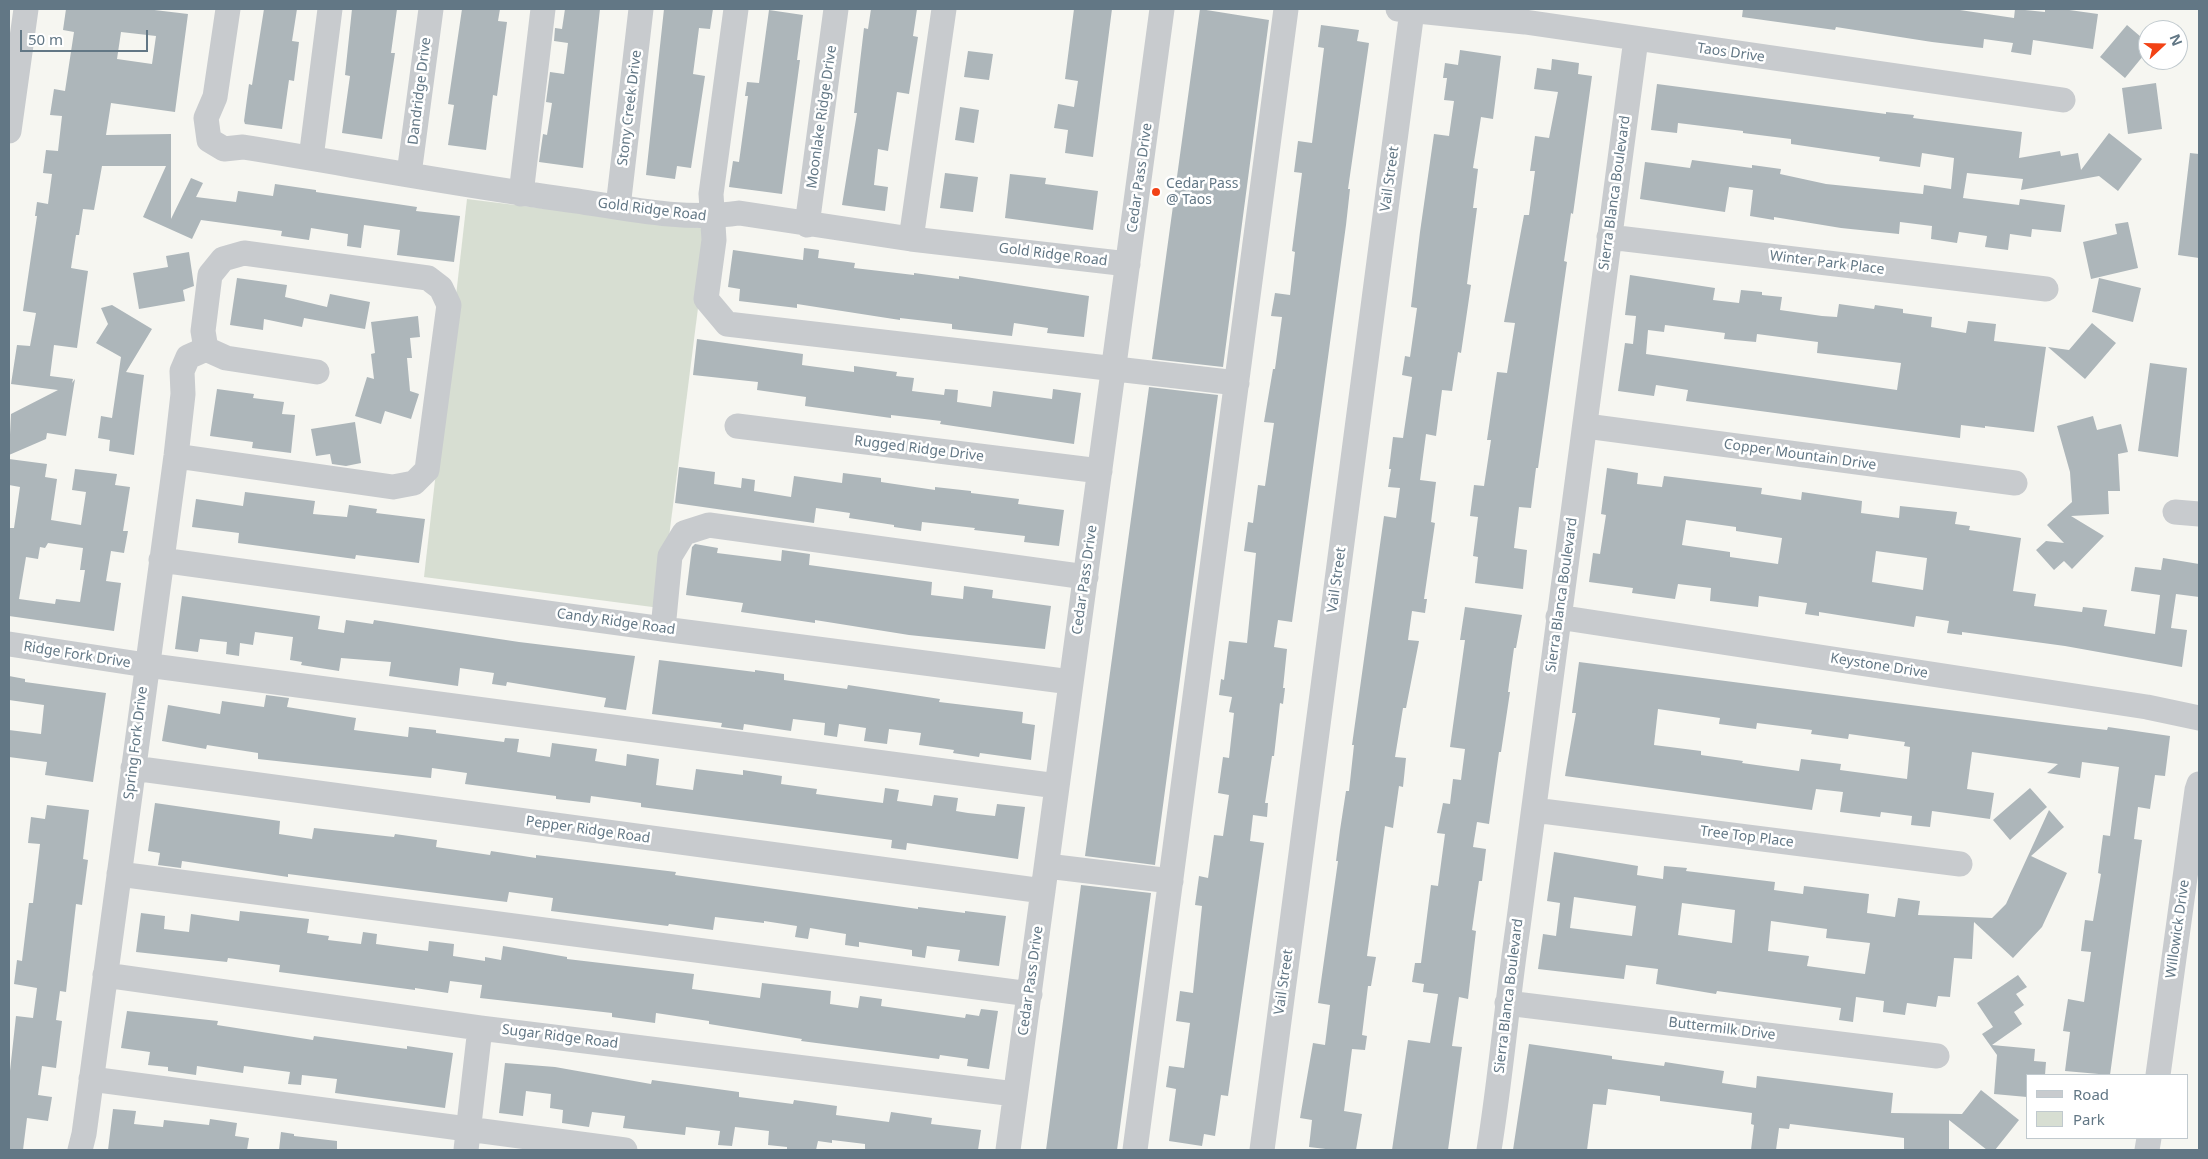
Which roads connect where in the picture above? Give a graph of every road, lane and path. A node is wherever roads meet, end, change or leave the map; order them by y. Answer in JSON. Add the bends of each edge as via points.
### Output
{"nodes":[{"id":1,"x":26,"y":9,"type":"edge"},
{"id":2,"x":228,"y":9,"type":"edge"},
{"id":3,"x":330,"y":9,"type":"edge"},
{"id":4,"x":431,"y":9,"type":"edge"},
{"id":5,"x":543,"y":9,"type":"edge"},
{"id":6,"x":642,"y":9,"type":"edge"},
{"id":7,"x":736,"y":9,"type":"edge"},
{"id":8,"x":836,"y":9,"type":"edge"},
{"id":9,"x":944,"y":9,"type":"edge"},
{"id":10,"x":1162,"y":9,"type":"edge"},
{"id":11,"x":1286,"y":9,"type":"edge"},
{"id":12,"x":1405,"y":10,"type":"edge"},
{"id":13,"x":1526,"y":15,"type":"edge"},
{"id":14,"x":1636,"y":39,"type":"junction"},
{"id":15,"x":13,"y":73,"type":"edge"},
{"id":16,"x":2063,"y":100,"type":"dead end"},
{"id":17,"x":9,"y":131,"type":"edge"},
{"id":18,"x":310,"y":158,"type":"junction"},
{"id":19,"x":409,"y":174,"type":"junction"},
{"id":20,"x":521,"y":194,"type":"junction"},
{"id":21,"x":618,"y":207,"type":"junction"},
{"id":22,"x":712,"y":217,"type":"junction"},
{"id":23,"x":807,"y":225,"type":"junction"},
{"id":24,"x":1609,"y":237,"type":"junction"},
{"id":25,"x":911,"y":238,"type":"junction"},
{"id":26,"x":1128,"y":264,"type":"junction"},
{"id":27,"x":2046,"y":289,"type":"dead end"},
{"id":28,"x":206,"y":350,"type":"junction"},
{"id":29,"x":1115,"y":369,"type":"junction"},
{"id":30,"x":317,"y":372,"type":"dead end"},
{"id":31,"x":1237,"y":383,"type":"junction"},
{"id":32,"x":737,"y":426,"type":"dead end"},
{"id":33,"x":1586,"y":426,"type":"junction"},
{"id":34,"x":176,"y":456,"type":"junction"},
{"id":35,"x":1100,"y":471,"type":"junction"},
{"id":36,"x":2015,"y":483,"type":"dead end"},
{"id":37,"x":2175,"y":512,"type":"dead end"},
{"id":38,"x":2199,"y":514,"type":"edge"},
{"id":39,"x":161,"y":560,"type":"junction"},
{"id":40,"x":1086,"y":577,"type":"junction"},
{"id":41,"x":1558,"y":617,"type":"junction"},
{"id":42,"x":663,"y":629,"type":"junction"},
{"id":43,"x":9,"y":644,"type":"edge"},
{"id":44,"x":146,"y":665,"type":"junction"},
{"id":45,"x":1071,"y":682,"type":"junction"},
{"id":46,"x":2199,"y":718,"type":"edge"},
{"id":47,"x":133,"y":768,"type":"junction"},
{"id":48,"x":2199,"y":784,"type":"edge"},
{"id":49,"x":1057,"y":786,"type":"junction"},
{"id":50,"x":1534,"y":810,"type":"junction"},
{"id":51,"x":1960,"y":864,"type":"dead end"},
{"id":52,"x":1047,"y":866,"type":"junction"},
{"id":53,"x":120,"y":874,"type":"junction"},
{"id":54,"x":1171,"y":881,"type":"junction"},
{"id":55,"x":1044,"y":892,"type":"junction"},
{"id":56,"x":105,"y":975,"type":"junction"},
{"id":57,"x":1030,"y":994,"type":"junction"},
{"id":58,"x":1507,"y":1003,"type":"junction"},
{"id":59,"x":480,"y":1028,"type":"junction"},
{"id":60,"x":1937,"y":1056,"type":"dead end"},
{"id":61,"x":2158,"y":1074,"type":"edge"},
{"id":62,"x":91,"y":1079,"type":"junction"},
{"id":63,"x":1015,"y":1094,"type":"junction"},
{"id":64,"x":467,"y":1140,"type":"edge"},
{"id":65,"x":80,"y":1150,"type":"edge"},
{"id":66,"x":625,"y":1150,"type":"edge"},
{"id":67,"x":1008,"y":1150,"type":"edge"},
{"id":68,"x":1135,"y":1150,"type":"edge"},
{"id":69,"x":1262,"y":1150,"type":"edge"},
{"id":70,"x":1490,"y":1150,"type":"edge"}],
"edges":[{"from":1,"to":15,"type":"street"},
{"from":2,"to":18,"type":"street","name":"Gold Ridge Road","via":[[215,97],[206,118],[209,140],[224,149],[242,147]]},
{"from":3,"to":18,"type":"street"},
{"from":4,"to":19,"type":"street","name":"Dandridge Drive"},
{"from":5,"to":20,"type":"street"},
{"from":6,"to":21,"type":"street","name":"Stony Creek Drive"},
{"from":7,"to":22,"type":"street","via":[[711,194]]},
{"from":8,"to":23,"type":"street","name":"Moonlake Ridge Drive"},
{"from":9,"to":25,"type":"street"},
{"from":10,"to":26,"type":"street","name":"Cedar Pass Drive"},
{"from":11,"to":31,"type":"street"},
{"from":12,"to":13,"type":"street","name":"Taos Drive"},
{"from":12,"to":69,"type":"street","name":"Vail Street"},
{"from":13,"to":14,"type":"street","name":"Taos Drive"},
{"from":14,"to":16,"type":"street","name":"Taos Drive"},
{"from":14,"to":24,"type":"street","name":"Sierra Blanca Boulevard"},
{"from":15,"to":17,"type":"street"},
{"from":18,"to":19,"type":"street","name":"Gold Ridge Road"},
{"from":19,"to":20,"type":"street","name":"Gold Ridge Road"},
{"from":20,"to":21,"type":"street","name":"Gold Ridge Road"},
{"from":21,"to":22,"type":"street","name":"Gold Ridge Road"},
{"from":22,"to":23,"type":"street","name":"Gold Ridge Road","via":[[739,213]]},
{"from":22,"to":29,"type":"street","via":[[714,240],[706,299],[728,324]]},
{"from":23,"to":25,"type":"street","name":"Gold Ridge Road"},
{"from":24,"to":27,"type":"street","name":"Winter Park Place"},
{"from":24,"to":33,"type":"street","name":"Sierra Blanca Boulevard"},
{"from":25,"to":26,"type":"street","name":"Gold Ridge Road"},
{"from":26,"to":29,"type":"street","name":"Cedar Pass Drive"},
{"from":28,"to":30,"type":"street","via":[[226,358]]},
{"from":28,"to":34,"type":"street","name":"Spring Fork Drive","via":[[188,357],[182,371],[183,394]]},
{"from":28,"to":34,"type":"street","via":[[203,331],[210,275],[223,259],[244,253],[428,278],[441,288],[449,305],[427,470],[414,483],[393,487]]},
{"from":29,"to":31,"type":"street"},
{"from":29,"to":35,"type":"street","name":"Cedar Pass Drive"},
{"from":31,"to":54,"type":"street"},
{"from":32,"to":35,"type":"street","name":"Rugged Ridge Drive"},
{"from":33,"to":36,"type":"street","name":"Copper Mountain Drive"},
{"from":33,"to":41,"type":"street","name":"Sierra Blanca Boulevard"},
{"from":34,"to":39,"type":"street","name":"Spring Fork Drive"},
{"from":35,"to":40,"type":"street","name":"Cedar Pass Drive"},
{"from":37,"to":38,"type":"street"},
{"from":39,"to":42,"type":"street","name":"Candy Ridge Road"},
{"from":39,"to":44,"type":"street","name":"Spring Fork Drive"},
{"from":40,"to":42,"type":"street","via":[[710,525],[684,533],[670,556]]},
{"from":40,"to":45,"type":"street","name":"Cedar Pass Drive"},
{"from":41,"to":46,"type":"street","name":"Keystone Drive","via":[[2146,707]]},
{"from":41,"to":50,"type":"street","name":"Sierra Blanca Boulevard"},
{"from":42,"to":45,"type":"street","name":"Candy Ridge Road"},
{"from":43,"to":44,"type":"street","name":"Ridge Fork Drive"},
{"from":44,"to":47,"type":"street","name":"Spring Fork Drive"},
{"from":44,"to":49,"type":"street","name":"Ridge Fork Drive"},
{"from":45,"to":49,"type":"street","name":"Cedar Pass Drive"},
{"from":47,"to":53,"type":"street","name":"Spring Fork Drive"},
{"from":47,"to":55,"type":"street","name":"Pepper Ridge Road"},
{"from":48,"to":61,"type":"street","name":"Willowick Drive"},
{"from":49,"to":52,"type":"street","name":"Cedar Pass Drive"},
{"from":50,"to":51,"type":"street","name":"Tree Top Place"},
{"from":50,"to":58,"type":"street","name":"Sierra Blanca Boulevard"},
{"from":52,"to":54,"type":"street"},
{"from":52,"to":55,"type":"street","name":"Cedar Pass Drive"},
{"from":53,"to":56,"type":"street","name":"Spring Fork Drive"},
{"from":53,"to":57,"type":"street"},
{"from":54,"to":68,"type":"street"},
{"from":55,"to":57,"type":"street","name":"Cedar Pass Drive"},
{"from":56,"to":59,"type":"street","name":"Sugar Ridge Road"},
{"from":56,"to":62,"type":"street","name":"Spring Fork Drive"},
{"from":57,"to":63,"type":"street","name":"Cedar Pass Drive"},
{"from":58,"to":60,"type":"street","name":"Buttermilk Drive"},
{"from":58,"to":70,"type":"street","name":"Sierra Blanca Boulevard"},
{"from":59,"to":63,"type":"street","name":"Sugar Ridge Road"},
{"from":59,"to":64,"type":"street"},
{"from":62,"to":64,"type":"street"},
{"from":62,"to":65,"type":"street","name":"Spring Fork Drive"},
{"from":63,"to":67,"type":"street","name":"Cedar Pass Drive"},
{"from":64,"to":66,"type":"street"}]}
